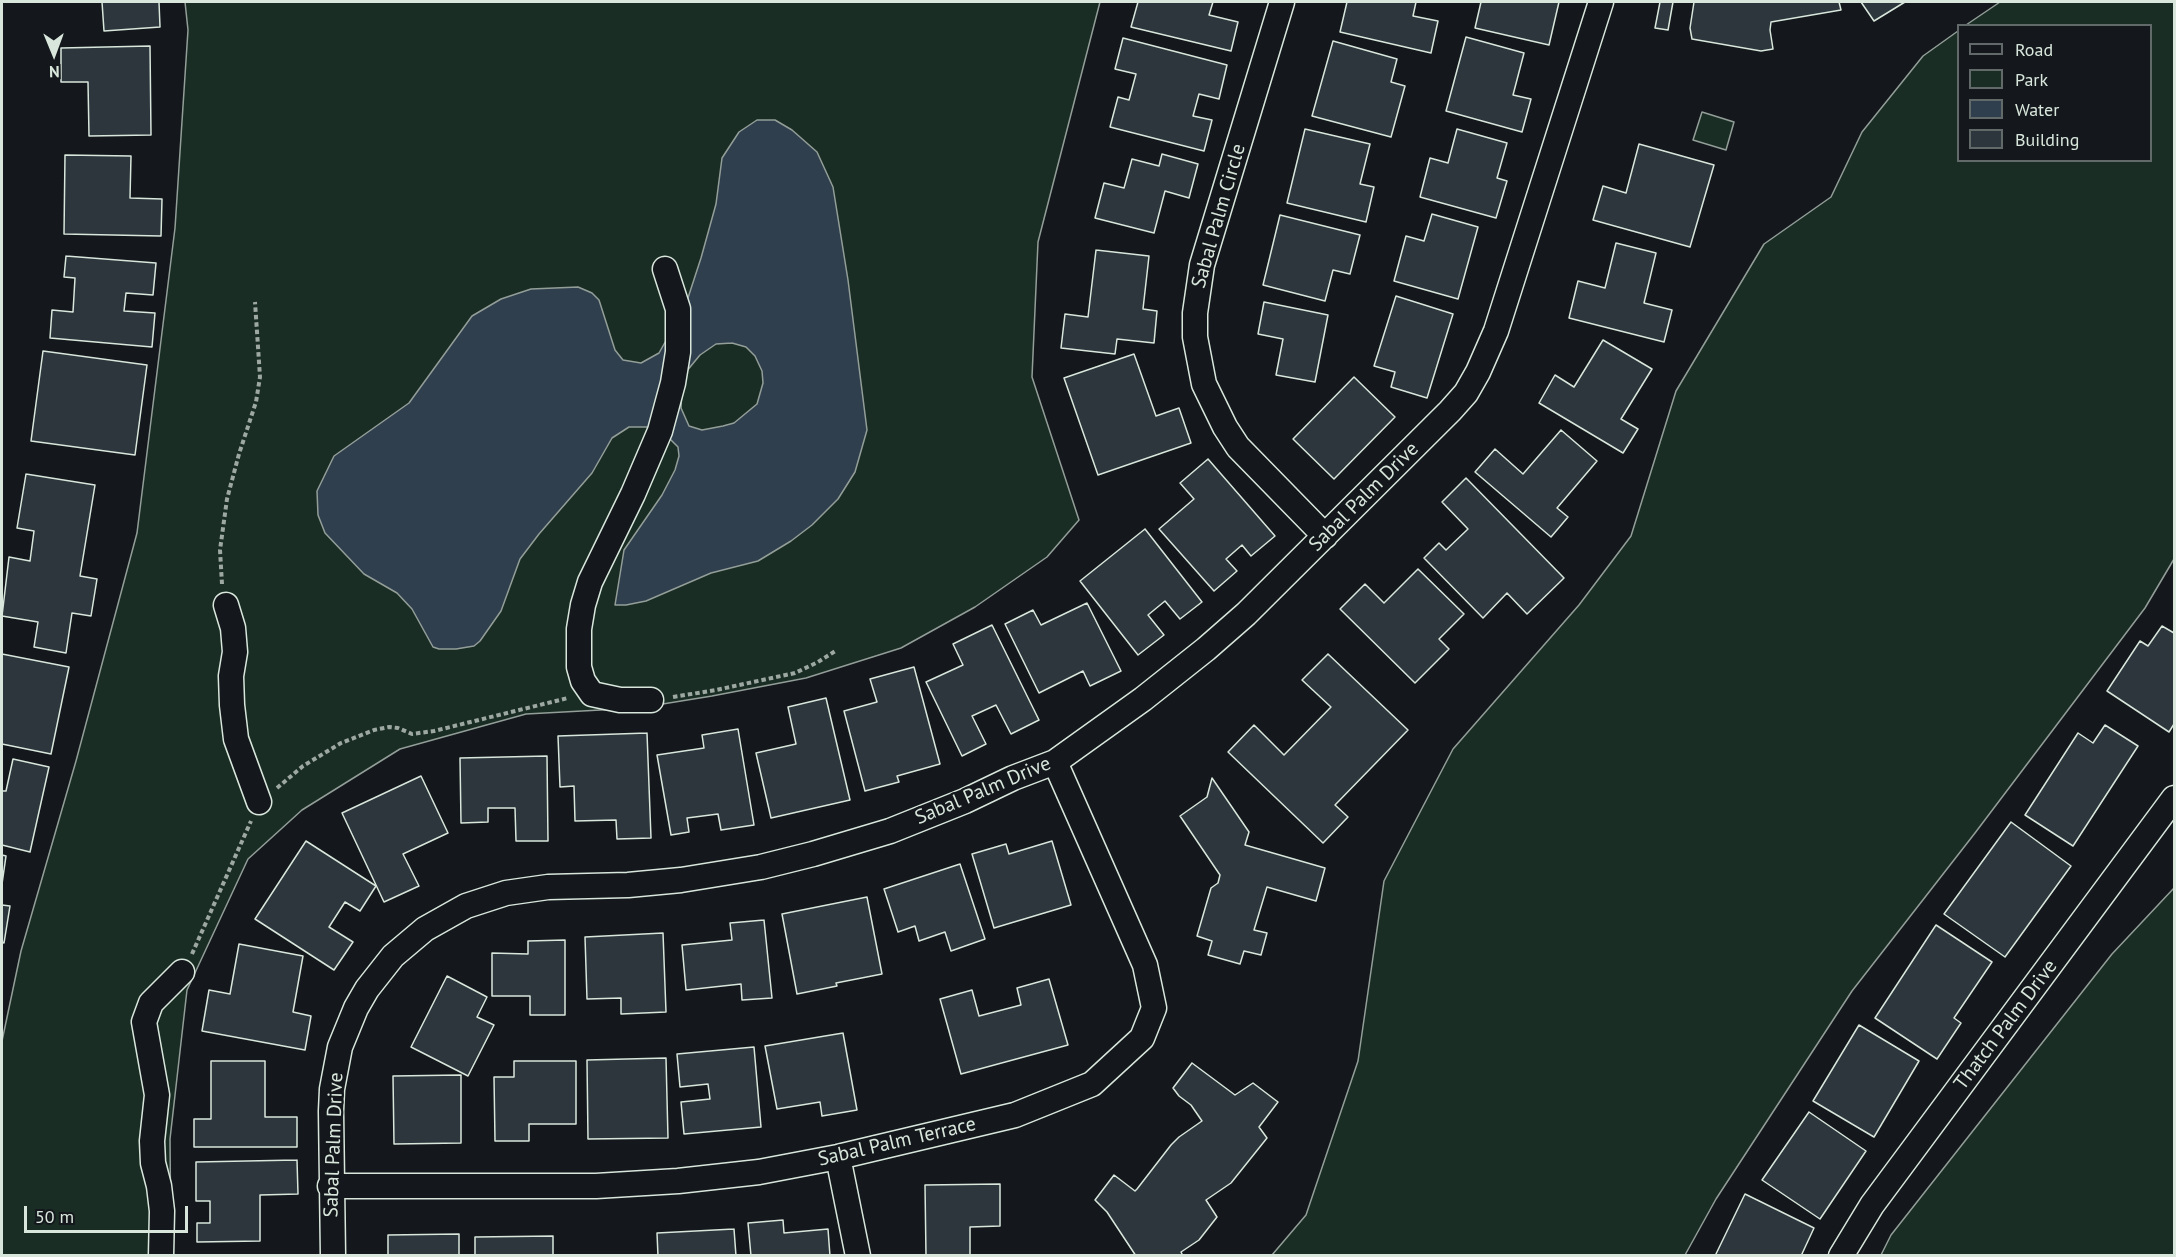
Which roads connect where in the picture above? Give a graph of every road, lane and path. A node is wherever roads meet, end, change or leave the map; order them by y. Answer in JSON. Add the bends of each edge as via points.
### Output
{"nodes":[{"id":1,"x":1282,"y":2,"type":"edge"},
{"id":2,"x":1601,"y":2,"type":"edge"},
{"id":3,"x":665,"y":268,"type":"dead end"},
{"id":4,"x":255,"y":302,"type":"dead end"},
{"id":5,"x":1325,"y":536,"type":"junction"},
{"id":6,"x":226,"y":605,"type":"joint"},
{"id":7,"x":837,"y":650,"type":"dead end"},
{"id":8,"x":592,"y":694,"type":"junction"},
{"id":9,"x":651,"y":700,"type":"joint"},
{"id":10,"x":1055,"y":762,"type":"junction"},
{"id":11,"x":2175,"y":798,"type":"edge"},
{"id":12,"x":259,"y":802,"type":"junction"},
{"id":13,"x":182,"y":972,"type":"joint"},
{"id":14,"x":838,"y":1157,"type":"junction"},
{"id":15,"x":330,"y":1186,"type":"junction"},
{"id":16,"x":161,"y":1256,"type":"edge"},
{"id":17,"x":333,"y":1256,"type":"edge"},
{"id":18,"x":858,"y":1256,"type":"edge"},
{"id":19,"x":1841,"y":1256,"type":"edge"}],
"edges":[{"from":1,"to":5,"type":"street","name":"Sabal Palm Circle","via":[[1202,265],[1195,337],[1204,384],[1238,447]]},
{"from":2,"to":5,"type":"street","name":"Sabal Palm Drive","via":[[1496,332],[1478,372],[1450,411]]},
{"from":3,"to":8,"type":"street","via":[[678,309],[673,383],[654,444],[583,605],[579,667]]},
{"from":4,"to":6,"type":"path","via":[[260,377],[227,499],[220,550]]},
{"from":5,"to":10,"type":"street","name":"Sabal Palm Drive","via":[[1206,650]]},
{"from":6,"to":12,"type":"street","via":[[235,652],[231,676],[236,740]]},
{"from":7,"to":9,"type":"path","via":[[795,673]]},
{"from":8,"to":9,"type":"street","via":[[620,700]]},
{"from":8,"to":12,"type":"path","via":[[434,731],[412,734],[389,727],[374,730],[341,743],[303,766]]},
{"from":10,"to":14,"type":"street","name":"Sabal Palm Terrace","via":[[1145,965],[1154,1008],[1143,1038],[1092,1084],[1015,1115]]},
{"from":10,"to":15,"type":"street","name":"Sabal Palm Drive","via":[[890,831],[813,854],[681,880],[506,892],[447,915],[393,956],[367,990],[347,1027],[332,1089]]},
{"from":11,"to":19,"type":"street","name":"Thatch Palm Drive","via":[[1872,1205]]},
{"from":12,"to":13,"type":"path"},
{"from":13,"to":16,"type":"street","via":[[151,1003],[144,1022],[157,1095],[152,1141],[162,1211]]},
{"from":14,"to":15,"type":"street","name":"Sabal Palm Terrace","via":[[678,1181],[596,1186]]},
{"from":14,"to":18,"type":"street"},
{"from":15,"to":17,"type":"street","name":"Sabal Palm Drive"}]}
